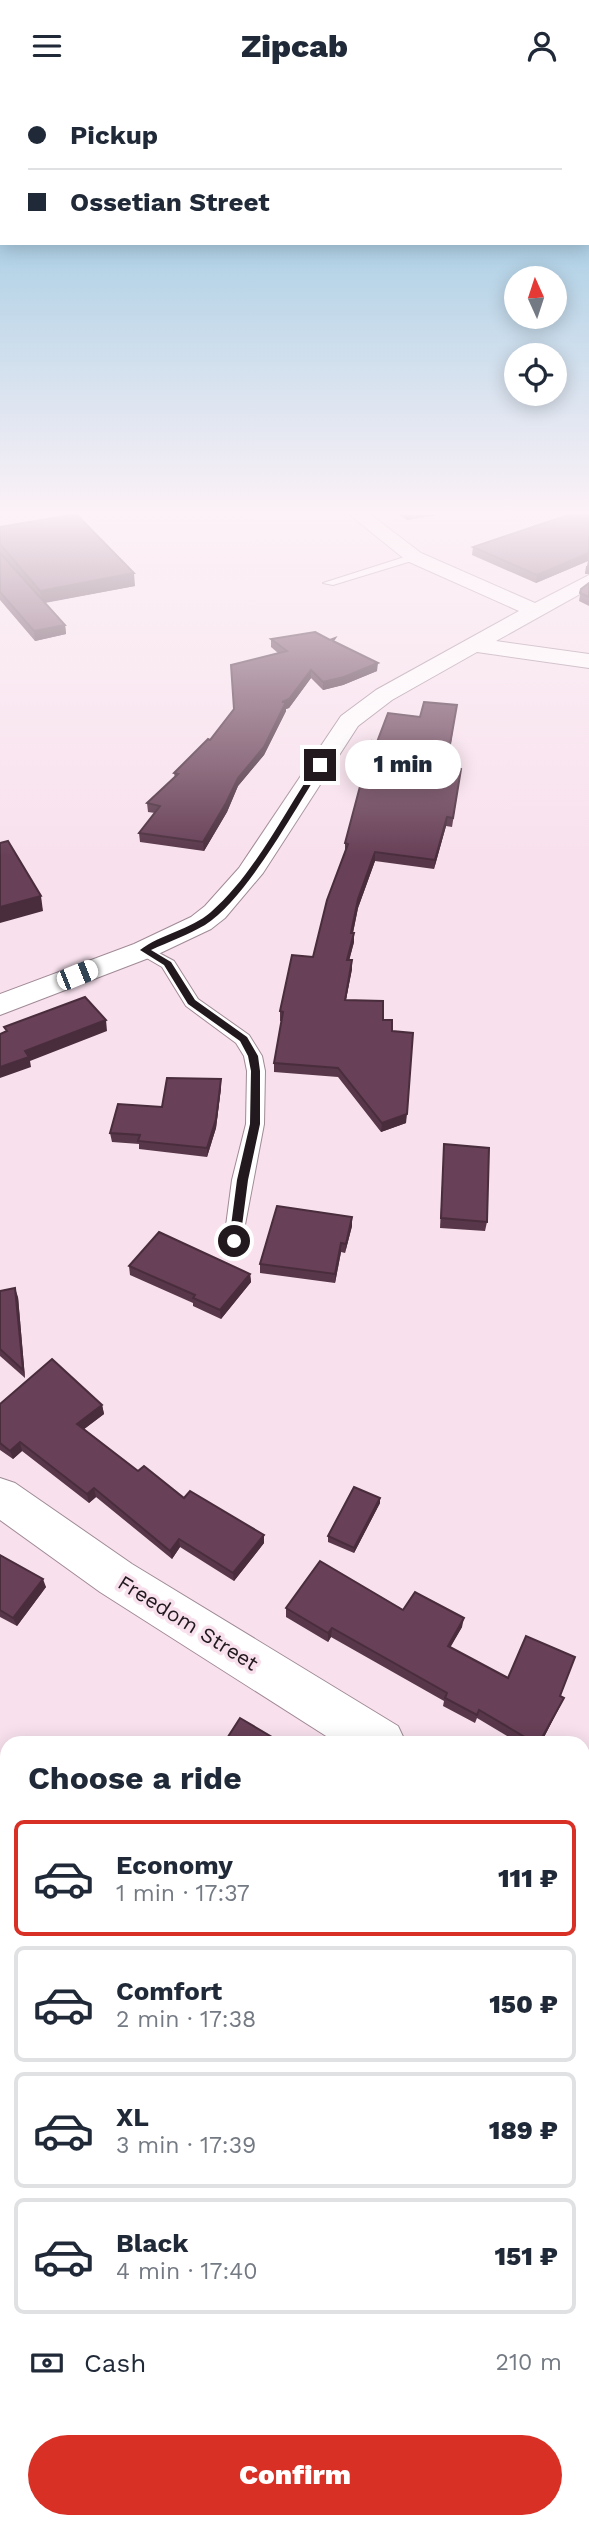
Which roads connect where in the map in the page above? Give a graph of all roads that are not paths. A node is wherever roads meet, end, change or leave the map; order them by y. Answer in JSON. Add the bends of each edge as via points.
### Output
{"nodes":[{"id":1,"x":504,"y":629,"type":"edge"},
{"id":2,"x":474,"y":645,"type":"junction"},
{"id":3,"x":589,"y":661,"type":"edge"},
{"id":4,"x":144,"y":950,"type":"junction"},
{"id":5,"x":0,"y":1005,"type":"edge"},
{"id":6,"x":234,"y":1241,"type":"dead end"},
{"id":7,"x":0,"y":1496,"type":"edge"},
{"id":8,"x":370,"y":1736,"type":"edge"}],
"edges":[{"from":1,"to":2,"type":"street"},
{"from":2,"to":3,"type":"street"},
{"from":2,"to":4,"type":"street","via":[[384,695],[349,721],[249,873],[215,912]]},
{"from":4,"to":5,"type":"street"},
{"from":4,"to":6,"type":"lane","via":[[168,964],[192,1002],[243,1039],[253,1056],[255,1124]]},
{"from":7,"to":8,"type":"street","name":"Freedom Street","via":[[116,1578]]}]}
